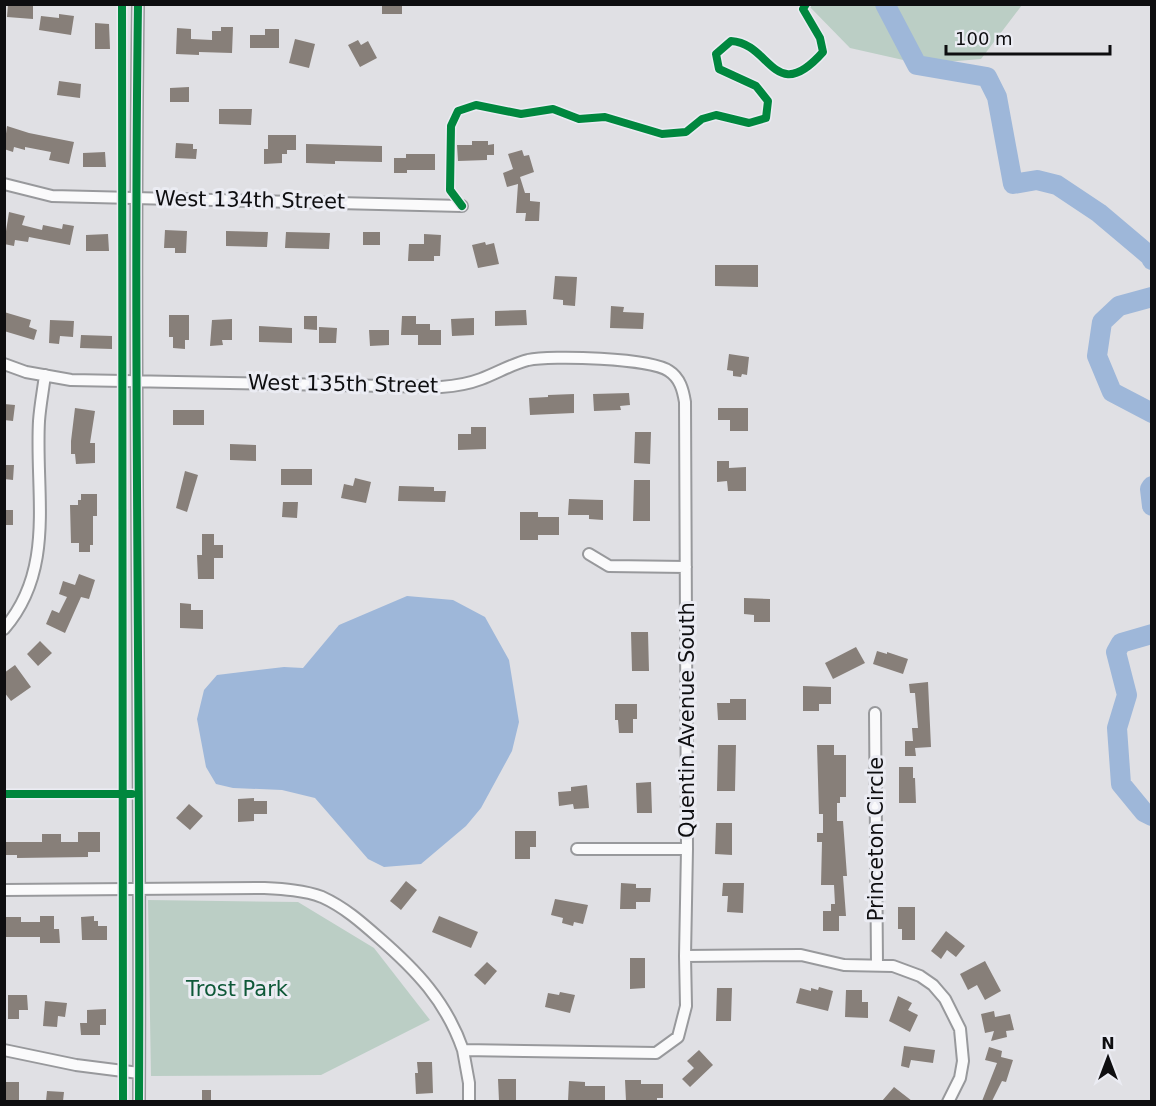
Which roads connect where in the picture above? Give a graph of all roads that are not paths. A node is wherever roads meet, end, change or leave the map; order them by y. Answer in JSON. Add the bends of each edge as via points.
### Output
{"nodes":[{"id":1,"x":138,"y":4,"type":"edge"},
{"id":2,"x":4,"y":184,"type":"edge"},
{"id":3,"x":135,"y":198,"type":"junction"},
{"id":4,"x":462,"y":206,"type":"dead end"},
{"id":5,"x":4,"y":364,"type":"edge"},
{"id":6,"x":45,"y":375,"type":"junction"},
{"id":7,"x":675,"y":376,"type":"joint"},
{"id":8,"x":138,"y":380,"type":"junction"},
{"id":9,"x":589,"y":554,"type":"dead end"},
{"id":10,"x":686,"y":567,"type":"junction"},
{"id":11,"x":4,"y":629,"type":"edge"},
{"id":12,"x":875,"y":713,"type":"dead end"},
{"id":13,"x":577,"y":849,"type":"dead end"},
{"id":14,"x":687,"y":849,"type":"junction"},
{"id":15,"x":138,"y":888,"type":"junction"},
{"id":16,"x":4,"y":890,"type":"edge"},
{"id":17,"x":685,"y":956,"type":"junction"},
{"id":18,"x":877,"y":965,"type":"junction"},
{"id":19,"x":4,"y":1050,"type":"edge"},
{"id":20,"x":463,"y":1050,"type":"junction"},
{"id":21,"x":139,"y":1073,"type":"junction"},
{"id":22,"x":139,"y":1101,"type":"edge"},
{"id":23,"x":469,"y":1101,"type":"edge"},
{"id":24,"x":948,"y":1101,"type":"edge"}],
"edges":[{"from":1,"to":3,"type":"street"},
{"from":2,"to":3,"type":"street","name":"West 134th Street","via":[[52,196]]},
{"from":3,"to":4,"type":"street","name":"West 134th Street"},
{"from":3,"to":8,"type":"street"},
{"from":5,"to":6,"type":"street","name":"West 135th Street"},
{"from":6,"to":8,"type":"street","name":"West 135th Street","via":[[71,380]]},
{"from":6,"to":11,"type":"street","via":[[39,420],[39,552],[25,599]]},
{"from":7,"to":8,"type":"street","name":"West 135th Street","via":[[651,364],[544,358],[470,383],[441,387]]},
{"from":7,"to":10,"type":"street","name":"Quentin Avenue South","via":[[684,402]]},
{"from":8,"to":15,"type":"street"},
{"from":9,"to":10,"type":"street","via":[[609,566]]},
{"from":10,"to":14,"type":"street","name":"Quentin Avenue South"},
{"from":12,"to":18,"type":"street","name":"Princeton Circle"},
{"from":13,"to":14,"type":"street"},
{"from":14,"to":17,"type":"street","name":"Quentin Avenue South"},
{"from":15,"to":16,"type":"street"},
{"from":15,"to":20,"type":"street","via":[[263,888],[304,892],[328,901],[354,916],[428,984],[458,1034]]},
{"from":15,"to":21,"type":"street"},
{"from":17,"to":18,"type":"street","via":[[789,954],[844,965]]},
{"from":17,"to":20,"type":"street","name":"Quentin Avenue South","via":[[686,1006],[678,1037],[656,1053]]},
{"from":18,"to":24,"type":"street","via":[[920,976],[933,985],[954,1014],[960,1029],[963,1061],[960,1078]]},
{"from":19,"to":21,"type":"street"},
{"from":20,"to":23,"type":"street"},
{"from":21,"to":22,"type":"street"}]}
